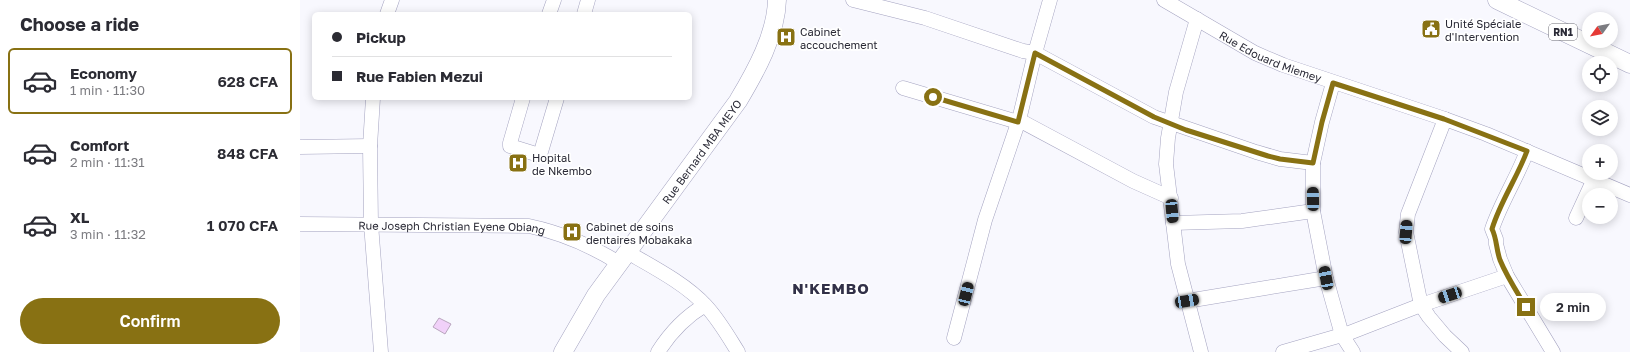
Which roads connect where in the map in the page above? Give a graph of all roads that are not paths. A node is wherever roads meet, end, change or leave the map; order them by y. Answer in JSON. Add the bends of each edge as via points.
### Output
{"nodes":[{"id":1,"x":392,"y":0,"type":"edge"},
{"id":2,"x":554,"y":0,"type":"edge"},
{"id":3,"x":777,"y":0,"type":"edge"},
{"id":4,"x":853,"y":0,"type":"edge"},
{"id":5,"x":1050,"y":0,"type":"edge"},
{"id":6,"x":1164,"y":0,"type":"edge"},
{"id":7,"x":1497,"y":0,"type":"edge"},
{"id":8,"x":388,"y":12,"type":"edge"},
{"id":9,"x":550,"y":12,"type":"edge"},
{"id":10,"x":1197,"y":19,"type":"junction"},
{"id":11,"x":1035,"y":53,"type":"junction"},
{"id":12,"x":1630,"y":64,"type":"edge"},
{"id":13,"x":1333,"y":83,"type":"junction"},
{"id":14,"x":903,"y":88,"type":"dead end"},
{"id":15,"x":373,"y":100,"type":"edge"},
{"id":16,"x":522,"y":100,"type":"edge"},
{"id":17,"x":556,"y":100,"type":"edge"},
{"id":18,"x":1444,"y":119,"type":"junction"},
{"id":19,"x":1018,"y":121,"type":"junction"},
{"id":20,"x":1170,"y":123,"type":"junction"},
{"id":21,"x":370,"y":146,"type":"junction"},
{"id":22,"x":300,"y":148,"type":"edge"},
{"id":23,"x":1527,"y":151,"type":"junction"},
{"id":24,"x":1313,"y":163,"type":"junction"},
{"id":25,"x":1582,"y":174,"type":"edge"},
{"id":26,"x":1594,"y":180,"type":"edge"},
{"id":27,"x":1596,"y":180,"type":"edge"},
{"id":28,"x":1630,"y":195,"type":"edge"},
{"id":29,"x":1171,"y":198,"type":"junction"},
{"id":30,"x":1313,"y":211,"type":"junction"},
{"id":31,"x":1576,"y":218,"type":"dead end"},
{"id":32,"x":1173,"y":223,"type":"junction"},
{"id":33,"x":300,"y":224,"type":"edge"},
{"id":34,"x":371,"y":224,"type":"junction"},
{"id":35,"x":623,"y":257,"type":"junction"},
{"id":36,"x":1508,"y":276,"type":"junction"},
{"id":37,"x":1326,"y":278,"type":"junction"},
{"id":38,"x":1187,"y":301,"type":"junction"},
{"id":39,"x":705,"y":305,"type":"junction"},
{"id":40,"x":1422,"y":305,"type":"junction"},
{"id":41,"x":1342,"y":335,"type":"junction"},
{"id":42,"x":954,"y":338,"type":"dead end"},
{"id":43,"x":381,"y":352,"type":"edge"},
{"id":44,"x":563,"y":352,"type":"edge"},
{"id":45,"x":658,"y":352,"type":"edge"},
{"id":46,"x":738,"y":352,"type":"edge"},
{"id":47,"x":1201,"y":352,"type":"edge"},
{"id":48,"x":1283,"y":352,"type":"edge"},
{"id":49,"x":1353,"y":352,"type":"edge"},
{"id":50,"x":1462,"y":352,"type":"edge"},
{"id":51,"x":1553,"y":352,"type":"edge"}],
"edges":[{"from":1,"to":8,"type":"street"},
{"from":2,"to":9,"type":"street"},
{"from":3,"to":35,"type":"main road","name":"Rue Bernard MBA MEYO","via":[[776,15],[770,33],[741,95]]},
{"from":4,"to":11,"type":"street","via":[[925,18],[1022,51]]},
{"from":5,"to":11,"type":"street"},
{"from":6,"to":10,"type":"street","name":"Rue Edouard Miemey"},
{"from":7,"to":12,"type":"main road","number":"RN1"},
{"from":10,"to":13,"type":"street","name":"Rue Edouard Miemey","via":[[1255,53]]},
{"from":10,"to":20,"type":"street","via":[[1181,72]]},
{"from":11,"to":19,"type":"street"},
{"from":11,"to":20,"type":"street"},
{"from":13,"to":18,"type":"street","name":"Rue Edouard Miemey"},
{"from":13,"to":24,"type":"street"},
{"from":14,"to":19,"type":"street"},
{"from":15,"to":21,"type":"street"},
{"from":16,"to":17,"type":"street","via":[[510,146],[540,155]]},
{"from":18,"to":23,"type":"street","name":"Rue Edouard Miemey"},
{"from":18,"to":40,"type":"street","via":[[1408,214],[1406,232]]},
{"from":19,"to":29,"type":"street"},
{"from":19,"to":42,"type":"street","via":[[985,220]]},
{"from":20,"to":24,"type":"street","via":[[1274,157]]},
{"from":20,"to":29,"type":"street","via":[[1166,164]]},
{"from":21,"to":22,"type":"street"},
{"from":21,"to":34,"type":"street"},
{"from":23,"to":25,"type":"street","name":"Rue Edouard Miemey"},
{"from":23,"to":36,"type":"street","via":[[1492,229],[1500,259]]},
{"from":24,"to":30,"type":"street"},
{"from":26,"to":31,"type":"street"},
{"from":27,"to":28,"type":"street","name":"Rue Edouard Miemey"},
{"from":29,"to":32,"type":"street"},
{"from":30,"to":32,"type":"street","via":[[1242,221]]},
{"from":30,"to":37,"type":"street"},
{"from":32,"to":38,"type":"street","via":[[1178,264]]},
{"from":33,"to":34,"type":"street","name":"Rue Joseph Christian Eyene Obiang"},
{"from":34,"to":35,"type":"street","name":"Rue Joseph Christian Eyene Obiang","via":[[529,226]]},
{"from":34,"to":43,"type":"street"},
{"from":35,"to":39,"type":"street","name":"Rue Joseph Christian Eyene Obiang","via":[[678,283]]},
{"from":35,"to":44,"type":"main road","name":"Rue Bernard MBA MEYO","via":[[596,295]]},
{"from":36,"to":40,"type":"street"},
{"from":36,"to":51,"type":"street"},
{"from":37,"to":38,"type":"street"},
{"from":37,"to":41,"type":"street"},
{"from":38,"to":47,"type":"street"},
{"from":39,"to":45,"type":"street","via":[[682,322]]},
{"from":39,"to":46,"type":"street","name":"Rue Joseph Christian Eyene Obiang"},
{"from":40,"to":41,"type":"street"},
{"from":40,"to":50,"type":"street","via":[[1445,336]]},
{"from":41,"to":48,"type":"street"},
{"from":41,"to":49,"type":"street"}]}
